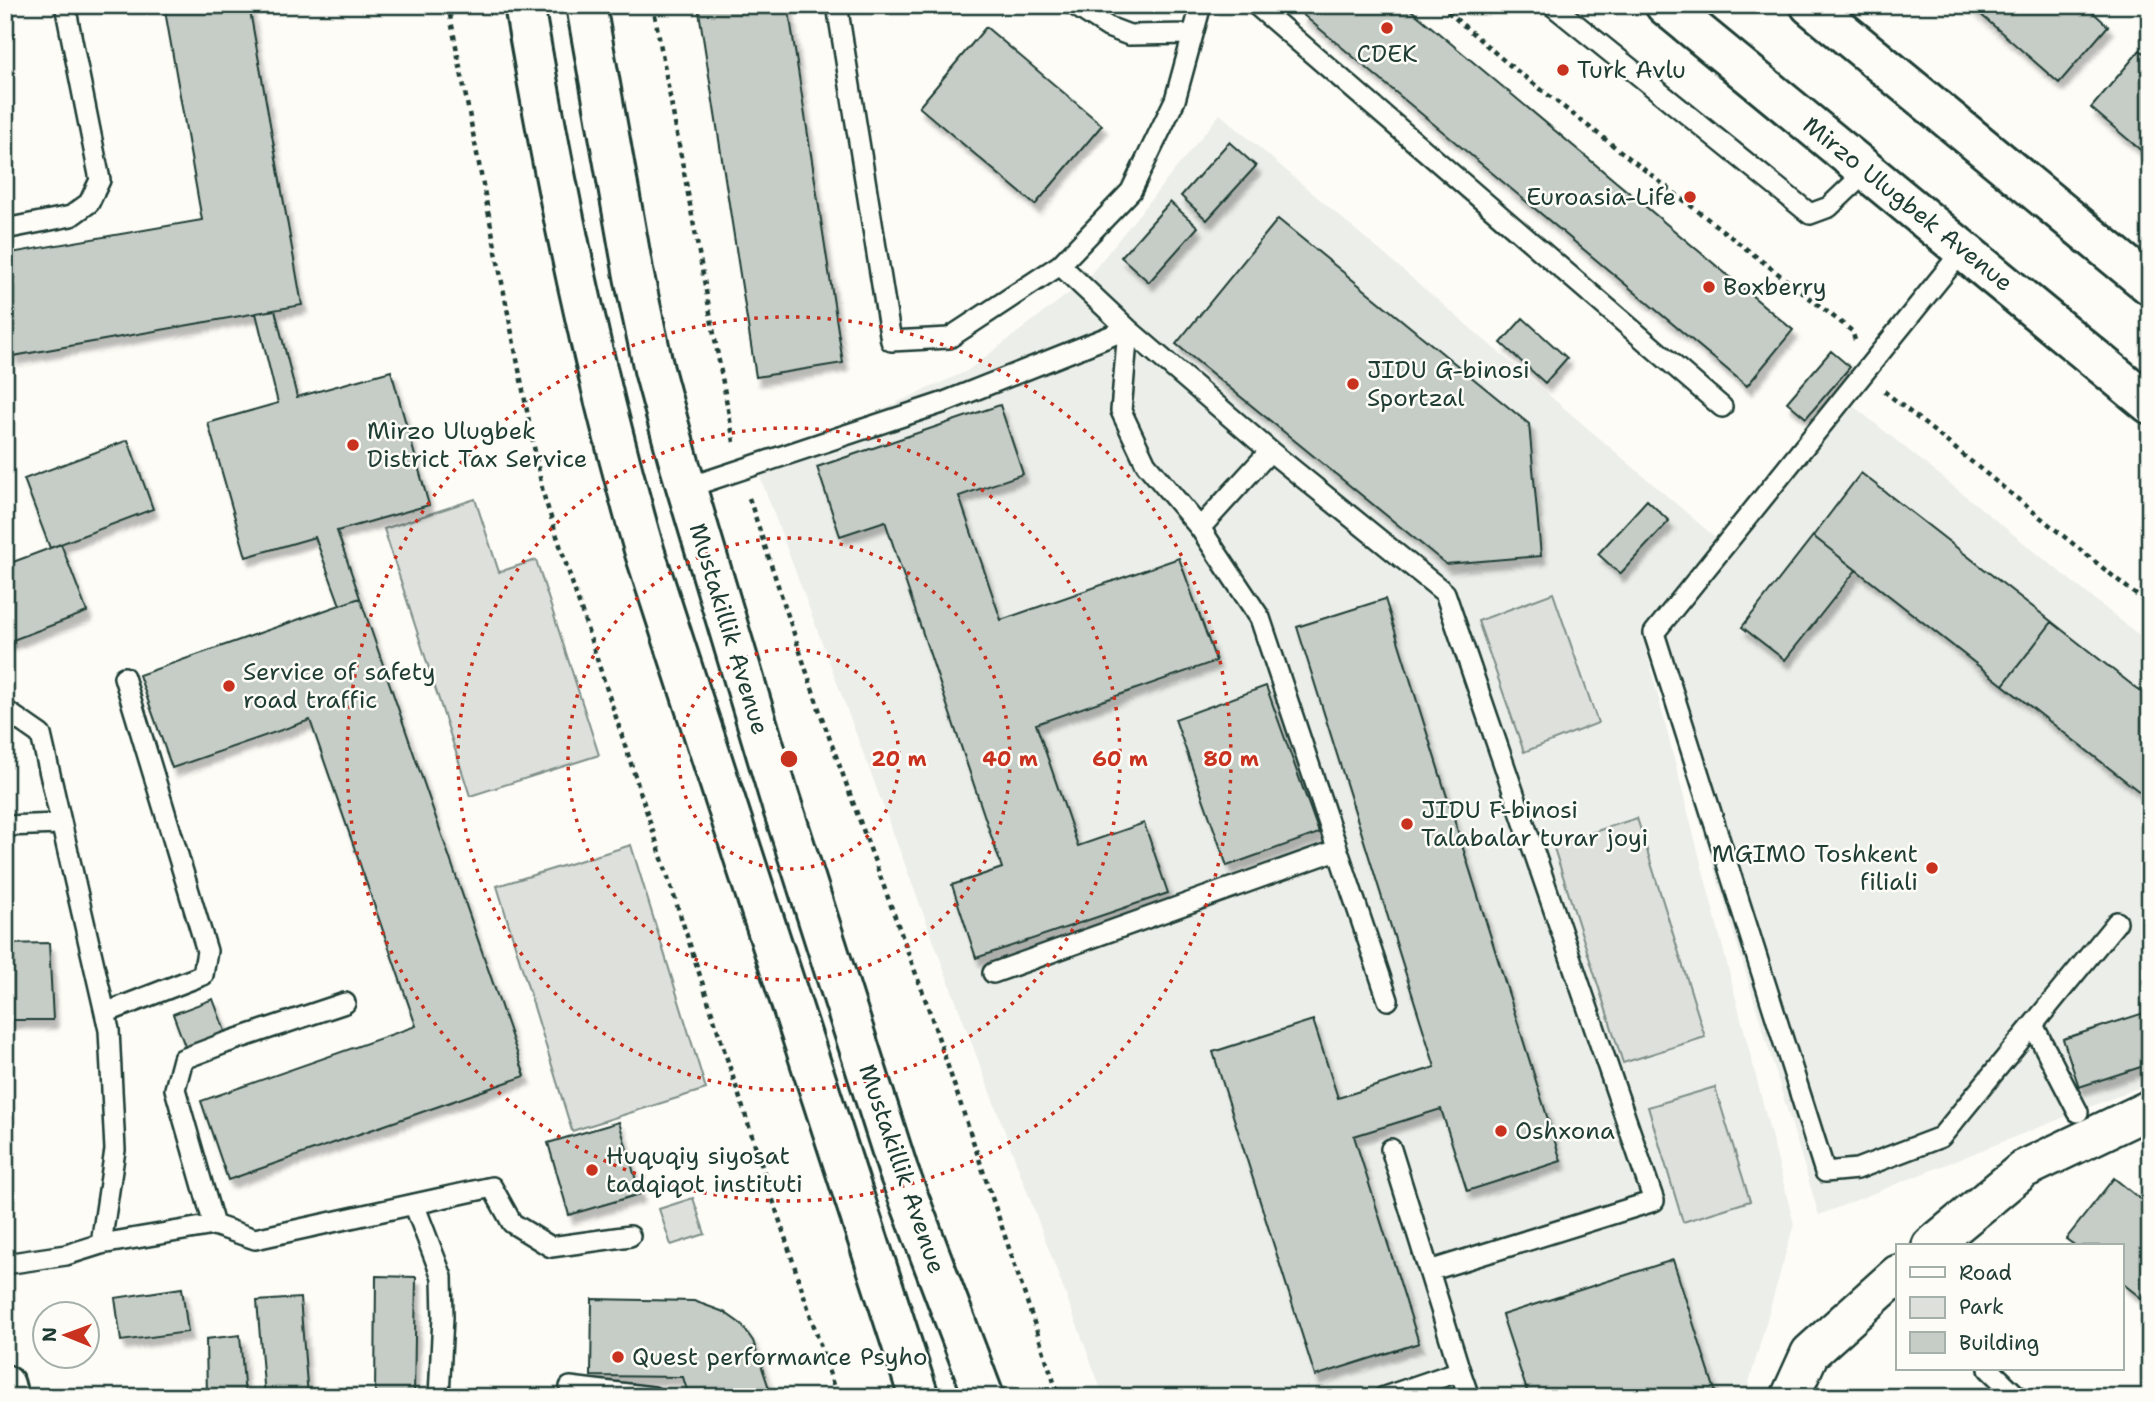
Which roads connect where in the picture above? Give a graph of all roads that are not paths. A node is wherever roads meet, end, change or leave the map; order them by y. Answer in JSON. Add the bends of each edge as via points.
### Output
{"nodes":[{"id":1,"x":65,"y":5,"type":"edge"},
{"id":2,"x":524,"y":5,"type":"edge"},
{"id":3,"x":586,"y":5,"type":"edge"},
{"id":4,"x":837,"y":5,"type":"edge"},
{"id":5,"x":1074,"y":5,"type":"edge"},
{"id":6,"x":1201,"y":5,"type":"edge"},
{"id":7,"x":1256,"y":5,"type":"edge"},
{"id":8,"x":1552,"y":5,"type":"edge"},
{"id":9,"x":1665,"y":5,"type":"edge"},
{"id":10,"x":1810,"y":5,"type":"edge"},
{"id":11,"x":1193,"y":34,"type":"junction"},
{"id":12,"x":1867,"y":172,"type":"junction"},
{"id":13,"x":5,"y":229,"type":"edge"},
{"id":14,"x":1964,"y":250,"type":"junction"},
{"id":15,"x":1060,"y":265,"type":"junction"},
{"id":16,"x":2150,"y":285,"type":"edge"},
{"id":17,"x":1128,"y":329,"type":"junction"},
{"id":18,"x":2150,"y":404,"type":"edge"},
{"id":19,"x":1722,"y":407,"type":"dead end"},
{"id":20,"x":1270,"y":451,"type":"junction"},
{"id":21,"x":686,"y":488,"type":"junction"},
{"id":22,"x":1200,"y":528,"type":"junction"},
{"id":23,"x":124,"y":677,"type":"dead end"},
{"id":24,"x":5,"y":710,"type":"edge"},
{"id":25,"x":60,"y":824,"type":"junction"},
{"id":26,"x":5,"y":826,"type":"edge"},
{"id":27,"x":1338,"y":850,"type":"junction"},
{"id":28,"x":2117,"y":922,"type":"dead end"},
{"id":29,"x":993,"y":973,"type":"dead end"},
{"id":30,"x":1388,"y":1000,"type":"dead end"},
{"id":31,"x":345,"y":1003,"type":"dead end"},
{"id":32,"x":105,"y":1013,"type":"junction"},
{"id":33,"x":2033,"y":1025,"type":"junction"},
{"id":34,"x":2150,"y":1109,"type":"edge"},
{"id":35,"x":2078,"y":1112,"type":"dead end"},
{"id":36,"x":1391,"y":1149,"type":"dead end"},
{"id":37,"x":414,"y":1203,"type":"junction"},
{"id":38,"x":214,"y":1224,"type":"junction"},
{"id":39,"x":630,"y":1236,"type":"dead end"},
{"id":40,"x":101,"y":1244,"type":"junction"},
{"id":41,"x":1933,"y":1244,"type":"edge"},
{"id":42,"x":5,"y":1264,"type":"edge"},
{"id":43,"x":1429,"y":1271,"type":"junction"},
{"id":44,"x":1896,"y":1278,"type":"edge"},
{"id":45,"x":1990,"y":1370,"type":"edge"},
{"id":46,"x":1460,"y":1371,"type":"junction"},
{"id":47,"x":5,"y":1385,"type":"edge"},
{"id":48,"x":570,"y":1387,"type":"dead end"},
{"id":49,"x":8,"y":1397,"type":"edge"},
{"id":50,"x":439,"y":1397,"type":"edge"},
{"id":51,"x":653,"y":1397,"type":"edge"},
{"id":52,"x":919,"y":1397,"type":"edge"},
{"id":53,"x":984,"y":1397,"type":"edge"},
{"id":54,"x":1384,"y":1397,"type":"edge"},
{"id":55,"x":1469,"y":1397,"type":"edge"},
{"id":56,"x":1790,"y":1397,"type":"edge"},
{"id":57,"x":2018,"y":1397,"type":"edge"}],
"edges":[{"from":1,"to":13,"type":"lane","via":[[100,180],[89,203],[71,216]]},
{"from":2,"to":52,"type":"main road","via":[[578,292],[641,540]]},
{"from":3,"to":21,"type":"main road","name":"Mustakillik Avenue","via":[[654,370]]},
{"from":4,"to":15,"type":"lane","via":[[891,341],[948,338]]},
{"from":5,"to":11,"type":"lane","via":[[1129,35]]},
{"from":6,"to":11,"type":"lane"},
{"from":7,"to":19,"type":"lane"},
{"from":8,"to":12,"type":"lane","via":[[1810,214],[1829,207]]},
{"from":9,"to":12,"type":"main road","name":"Mirzo Ulugbek Avenue"},
{"from":10,"to":16,"type":"main road"},
{"from":11,"to":15,"type":"lane","via":[[1175,100],[1131,191]]},
{"from":12,"to":14,"type":"main road","name":"Mirzo Ulugbek Avenue"},
{"from":14,"to":18,"type":"main road","name":"Mirzo Ulugbek Avenue"},
{"from":14,"to":33,"type":"lane","via":[[1654,633],[1825,1172],[1857,1169],[1941,1137]]},
{"from":15,"to":17,"type":"lane"},
{"from":17,"to":20,"type":"lane"},
{"from":17,"to":21,"type":"lane","via":[[943,403]]},
{"from":17,"to":22,"type":"lane","via":[[1121,411],[1146,464]]},
{"from":20,"to":22,"type":"lane"},
{"from":20,"to":43,"type":"lane","via":[[1445,593],[1654,1201]]},
{"from":21,"to":53,"type":"main road","name":"Mustakillik Avenue","via":[[898,1170]]},
{"from":22,"to":27,"type":"lane","via":[[1260,618]]},
{"from":23,"to":32,"type":"lane","via":[[207,951],[203,975]]},
{"from":24,"to":25,"type":"lane","via":[[41,735]]},
{"from":25,"to":26,"type":"lane"},
{"from":25,"to":32,"type":"lane"},
{"from":27,"to":29,"type":"lane"},
{"from":27,"to":30,"type":"lane"},
{"from":28,"to":33,"type":"lane"},
{"from":31,"to":38,"type":"lane","via":[[183,1059],[175,1089]]},
{"from":32,"to":40,"type":"lane","via":[[115,1150]]},
{"from":33,"to":35,"type":"lane"},
{"from":34,"to":41,"type":"street","via":[[2024,1169]]},
{"from":36,"to":43,"type":"lane"},
{"from":37,"to":38,"type":"lane","via":[[255,1239]]},
{"from":37,"to":39,"type":"lane","via":[[492,1187],[513,1223],[551,1247]]},
{"from":37,"to":50,"type":"lane","via":[[442,1277]]},
{"from":38,"to":40,"type":"lane"},
{"from":40,"to":42,"type":"lane","via":[[66,1255]]},
{"from":43,"to":46,"type":"lane"},
{"from":44,"to":56,"type":"street","via":[[1810,1353]]},
{"from":45,"to":57,"type":"lane"},
{"from":46,"to":54,"type":"lane"},
{"from":46,"to":55,"type":"lane"},
{"from":47,"to":49,"type":"main road"},
{"from":48,"to":51,"type":"lane"}]}
